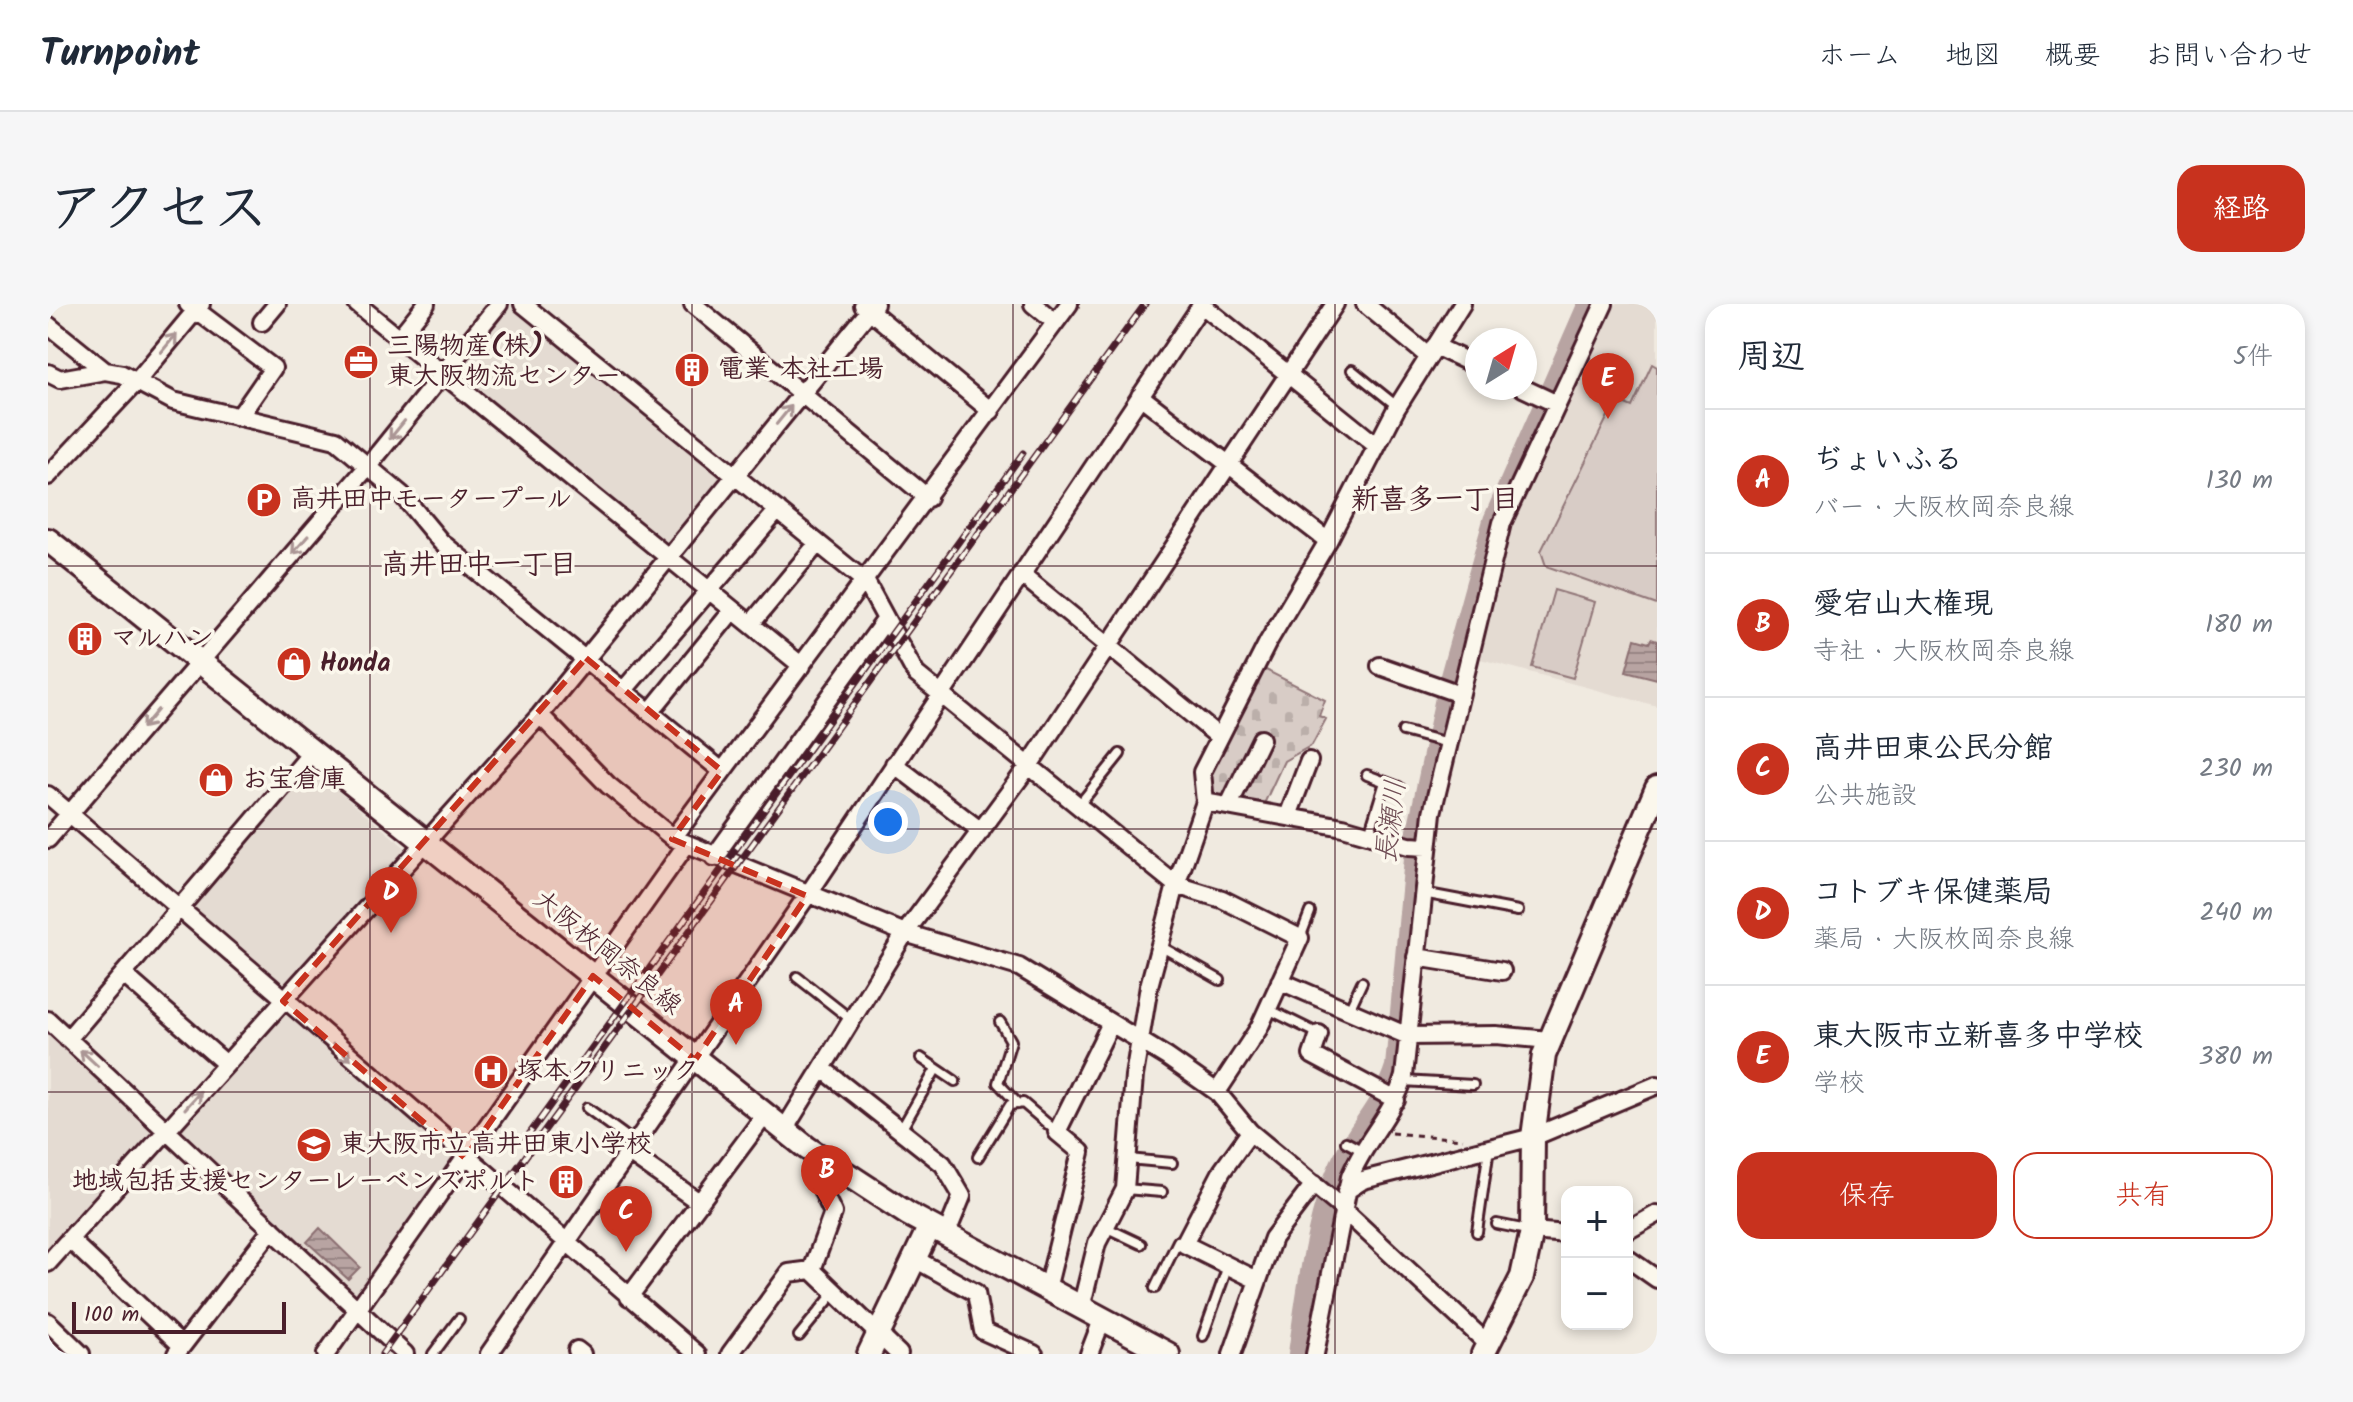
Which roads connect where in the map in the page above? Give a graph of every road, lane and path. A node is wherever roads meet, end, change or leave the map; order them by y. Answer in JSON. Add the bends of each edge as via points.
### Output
{"nodes":[{"id":1,"x":277,"y":304,"type":"edge"},
{"id":2,"x":357,"y":304,"type":"edge"},
{"id":3,"x":426,"y":304,"type":"edge"},
{"id":4,"x":499,"y":304,"type":"edge"},
{"id":5,"x":523,"y":304,"type":"edge"},
{"id":6,"x":693,"y":304,"type":"edge"},
{"id":7,"x":1033,"y":304,"type":"edge"},
{"id":8,"x":1069,"y":304,"type":"edge"},
{"id":9,"x":1202,"y":304,"type":"edge"},
{"id":10,"x":1335,"y":304,"type":"edge"},
{"id":11,"x":1365,"y":304,"type":"edge"},
{"id":12,"x":1462,"y":304,"type":"edge"},
{"id":13,"x":1604,"y":304,"type":"edge"},
{"id":14,"x":194,"y":306,"type":"edge"},
{"id":15,"x":869,"y":306,"type":"edge"},
{"id":16,"x":262,"y":322,"type":"dead end"},
{"id":17,"x":1055,"y":322,"type":"junction"},
{"id":18,"x":48,"y":325,"type":"edge"},
{"id":19,"x":398,"y":339,"type":"junction"},
{"id":20,"x":1432,"y":351,"type":"junction"},
{"id":21,"x":1465,"y":362,"type":"edge"},
{"id":22,"x":1352,"y":370,"type":"dead end"},
{"id":23,"x":105,"y":371,"type":"junction"},
{"id":24,"x":48,"y":373,"type":"edge"},
{"id":25,"x":441,"y":375,"type":"junction"},
{"id":26,"x":1287,"y":375,"type":"junction"},
{"id":27,"x":137,"y":381,"type":"junction"},
{"id":28,"x":803,"y":393,"type":"junction"},
{"id":29,"x":1537,"y":395,"type":"edge"},
{"id":30,"x":1140,"y":396,"type":"junction"},
{"id":31,"x":1557,"y":404,"type":"junction"},
{"id":32,"x":1398,"y":407,"type":"junction"},
{"id":33,"x":991,"y":411,"type":"junction"},
{"id":34,"x":239,"y":417,"type":"junction"},
{"id":35,"x":1377,"y":446,"type":"junction"},
{"id":36,"x":1227,"y":464,"type":"junction"},
{"id":37,"x":369,"y":465,"type":"junction"},
{"id":38,"x":48,"y":476,"type":"edge"},
{"id":39,"x":735,"y":476,"type":"junction"},
{"id":40,"x":928,"y":498,"type":"junction"},
{"id":41,"x":778,"y":510,"type":"junction"},
{"id":42,"x":48,"y":540,"type":"edge"},
{"id":43,"x":1328,"y":541,"type":"junction"},
{"id":44,"x":818,"y":543,"type":"junction"},
{"id":45,"x":668,"y":557,"type":"junction"},
{"id":46,"x":1021,"y":574,"type":"junction"},
{"id":47,"x":866,"y":582,"type":"junction"},
{"id":48,"x":708,"y":590,"type":"junction"},
{"id":49,"x":733,"y":610,"type":"junction"},
{"id":50,"x":886,"y":619,"type":"junction"},
{"id":51,"x":751,"y":624,"type":"junction"},
{"id":52,"x":1107,"y":644,"type":"junction"},
{"id":53,"x":586,"y":658,"type":"junction"},
{"id":54,"x":200,"y":660,"type":"junction"},
{"id":55,"x":802,"y":666,"type":"junction"},
{"id":56,"x":1380,"y":666,"type":"dead end"},
{"id":57,"x":623,"y":691,"type":"junction"},
{"id":58,"x":1452,"y":691,"type":"junction"},
{"id":59,"x":942,"y":692,"type":"junction"},
{"id":60,"x":650,"y":712,"type":"junction"},
{"id":61,"x":540,"y":715,"type":"junction"},
{"id":62,"x":1403,"y":731,"type":"dead end"},
{"id":63,"x":1218,"y":736,"type":"junction"},
{"id":64,"x":1261,"y":739,"type":"dead end"},
{"id":65,"x":1444,"y":742,"type":"junction"},
{"id":66,"x":313,"y":751,"type":"junction"},
{"id":67,"x":1120,"y":754,"type":"dead end"},
{"id":68,"x":1309,"y":761,"type":"dead end"},
{"id":69,"x":894,"y":764,"type":"junction"},
{"id":70,"x":1030,"y":764,"type":"junction"},
{"id":71,"x":722,"y":771,"type":"junction"},
{"id":72,"x":1367,"y":775,"type":"dead end"},
{"id":73,"x":1385,"y":782,"type":"junction"},
{"id":74,"x":1399,"y":787,"type":"dead end"},
{"id":75,"x":1657,"y":788,"type":"edge"},
{"id":76,"x":48,"y":795,"type":"edge"},
{"id":77,"x":1205,"y":802,"type":"junction"},
{"id":78,"x":1079,"y":805,"type":"junction"},
{"id":79,"x":1229,"y":805,"type":"junction"},
{"id":80,"x":70,"y":814,"type":"junction"},
{"id":81,"x":1288,"y":816,"type":"junction"},
{"id":82,"x":981,"y":831,"type":"junction"},
{"id":83,"x":1368,"y":835,"type":"junction"},
{"id":84,"x":48,"y":839,"type":"edge"},
{"id":85,"x":679,"y":841,"type":"junction"},
{"id":86,"x":426,"y":844,"type":"junction"},
{"id":87,"x":1419,"y":847,"type":"junction"},
{"id":88,"x":714,"y":857,"type":"junction"},
{"id":89,"x":1176,"y":885,"type":"junction"},
{"id":90,"x":1423,"y":893,"type":"junction"},
{"id":91,"x":807,"y":896,"type":"junction"},
{"id":92,"x":180,"y":907,"type":"junction"},
{"id":93,"x":1518,"y":911,"type":"dead end"},
{"id":94,"x":1310,"y":912,"type":"dead end"},
{"id":95,"x":905,"y":933,"type":"junction"},
{"id":96,"x":1300,"y":938,"type":"junction"},
{"id":97,"x":1159,"y":945,"type":"junction"},
{"id":98,"x":1416,"y":957,"type":"junction"},
{"id":99,"x":1502,"y":971,"type":"dead end"},
{"id":100,"x":123,"y":974,"type":"junction"},
{"id":101,"x":593,"y":976,"type":"junction"},
{"id":102,"x":797,"y":977,"type":"dead end"},
{"id":103,"x":1220,"y":980,"type":"dead end"},
{"id":104,"x":1280,"y":981,"type":"junction"},
{"id":105,"x":1362,"y":982,"type":"dead end"},
{"id":106,"x":283,"y":1001,"type":"junction"},
{"id":107,"x":1268,"y":1009,"type":"junction"},
{"id":108,"x":1349,"y":1011,"type":"junction"},
{"id":109,"x":48,"y":1020,"type":"edge"},
{"id":110,"x":853,"y":1021,"type":"junction"},
{"id":111,"x":1000,"y":1022,"type":"dead end"},
{"id":112,"x":1110,"y":1025,"type":"junction"},
{"id":113,"x":1403,"y":1033,"type":"junction"},
{"id":114,"x":1319,"y":1034,"type":"joint"},
{"id":115,"x":68,"y":1039,"type":"junction"},
{"id":116,"x":1549,"y":1040,"type":"junction"},
{"id":117,"x":1140,"y":1042,"type":"junction"},
{"id":118,"x":921,"y":1058,"type":"dead end"},
{"id":119,"x":695,"y":1060,"type":"junction"},
{"id":120,"x":226,"y":1064,"type":"junction"},
{"id":121,"x":936,"y":1069,"type":"junction"},
{"id":122,"x":824,"y":1070,"type":"junction"},
{"id":123,"x":955,"y":1081,"type":"dead end"},
{"id":124,"x":1403,"y":1081,"type":"junction"},
{"id":125,"x":1473,"y":1085,"type":"dead end"},
{"id":126,"x":1657,"y":1085,"type":"edge"},
{"id":127,"x":1217,"y":1092,"type":"junction"},
{"id":128,"x":1390,"y":1097,"type":"junction"},
{"id":129,"x":1018,"y":1104,"type":"junction"},
{"id":130,"x":587,"y":1108,"type":"dead end"},
{"id":131,"x":765,"y":1115,"type":"junction"},
{"id":132,"x":784,"y":1130,"type":"junction"},
{"id":133,"x":166,"y":1131,"type":"junction"},
{"id":134,"x":900,"y":1132,"type":"junction"},
{"id":135,"x":1057,"y":1132,"type":"junction"},
{"id":136,"x":1250,"y":1132,"type":"junction"},
{"id":137,"x":1375,"y":1132,"type":"junction"},
{"id":138,"x":1533,"y":1137,"type":"junction"},
{"id":139,"x":1346,"y":1142,"type":"dead end"},
{"id":140,"x":632,"y":1149,"type":"junction"},
{"id":141,"x":1360,"y":1149,"type":"junction"},
{"id":142,"x":1483,"y":1150,"type":"junction"},
{"id":143,"x":978,"y":1157,"type":"dead end"},
{"id":144,"x":465,"y":1158,"type":"junction"},
{"id":145,"x":1128,"y":1159,"type":"junction"},
{"id":146,"x":1172,"y":1163,"type":"dead end"},
{"id":147,"x":839,"y":1170,"type":"junction"},
{"id":148,"x":1314,"y":1184,"type":"junction"},
{"id":149,"x":1125,"y":1189,"type":"junction"},
{"id":150,"x":1162,"y":1192,"type":"dead end"},
{"id":151,"x":1338,"y":1200,"type":"junction"},
{"id":152,"x":699,"y":1202,"type":"junction"},
{"id":153,"x":1657,"y":1214,"type":"edge"},
{"id":154,"x":1497,"y":1224,"type":"dead end"},
{"id":155,"x":1105,"y":1227,"type":"junction"},
{"id":156,"x":1633,"y":1228,"type":"edge"},
{"id":157,"x":272,"y":1229,"type":"junction"},
{"id":158,"x":938,"y":1230,"type":"junction"},
{"id":159,"x":1532,"y":1231,"type":"junction"},
{"id":160,"x":1477,"y":1232,"type":"dead end"},
{"id":161,"x":1561,"y":1233,"type":"edge"},
{"id":162,"x":69,"y":1239,"type":"junction"},
{"id":163,"x":566,"y":1243,"type":"junction"},
{"id":164,"x":1141,"y":1244,"type":"dead end"},
{"id":165,"x":1184,"y":1244,"type":"junction"},
{"id":166,"x":915,"y":1259,"type":"junction"},
{"id":167,"x":1633,"y":1262,"type":"edge"},
{"id":168,"x":48,"y":1263,"type":"edge"},
{"id":169,"x":1228,"y":1266,"type":"junction"},
{"id":170,"x":812,"y":1270,"type":"junction"},
{"id":171,"x":1657,"y":1279,"type":"edge"},
{"id":172,"x":1257,"y":1280,"type":"junction"},
{"id":173,"x":1155,"y":1288,"type":"dead end"},
{"id":174,"x":1047,"y":1289,"type":"junction"},
{"id":175,"x":834,"y":1293,"type":"junction"},
{"id":176,"x":629,"y":1297,"type":"junction"},
{"id":177,"x":1081,"y":1308,"type":"junction"},
{"id":178,"x":358,"y":1309,"type":"junction"},
{"id":179,"x":459,"y":1319,"type":"dead end"},
{"id":180,"x":1102,"y":1320,"type":"junction"},
{"id":181,"x":48,"y":1322,"type":"edge"},
{"id":182,"x":799,"y":1336,"type":"dead end"},
{"id":183,"x":1203,"y":1336,"type":"dead end"},
{"id":184,"x":874,"y":1345,"type":"edge"},
{"id":185,"x":179,"y":1350,"type":"edge"},
{"id":186,"x":1487,"y":1351,"type":"edge"},
{"id":187,"x":81,"y":1354,"type":"edge"},
{"id":188,"x":326,"y":1354,"type":"edge"},
{"id":189,"x":405,"y":1354,"type":"edge"},
{"id":190,"x":433,"y":1354,"type":"edge"},
{"id":191,"x":489,"y":1354,"type":"edge"},
{"id":192,"x":697,"y":1354,"type":"edge"},
{"id":193,"x":730,"y":1354,"type":"edge"},
{"id":194,"x":899,"y":1354,"type":"edge"},
{"id":195,"x":1034,"y":1354,"type":"edge"},
{"id":196,"x":1089,"y":1354,"type":"edge"},
{"id":197,"x":1168,"y":1354,"type":"edge"},
{"id":198,"x":1232,"y":1354,"type":"edge"},
{"id":199,"x":1315,"y":1354,"type":"edge"}],
"edges":[{"from":1,"to":16,"type":"street"},
{"from":2,"to":19,"type":"street"},
{"from":3,"to":19,"type":"street"},
{"from":4,"to":25,"type":"street"},
{"from":5,"to":39,"type":"street"},
{"from":6,"to":28,"type":"street"},
{"from":7,"to":17,"type":"street"},
{"from":8,"to":17,"type":"street"},
{"from":9,"to":26,"type":"street"},
{"from":9,"to":30,"type":"street"},
{"from":10,"to":26,"type":"street"},
{"from":11,"to":20,"type":"street"},
{"from":12,"to":20,"type":"street"},
{"from":13,"to":31,"type":"street"},
{"from":27,"to":14,"type":"street","one_way":true},
{"from":14,"to":34,"type":"street","via":[[273,368]]},
{"from":15,"to":28,"type":"street"},
{"from":15,"to":33,"type":"street"},
{"from":17,"to":33,"type":"street"},
{"from":18,"to":23,"type":"street"},
{"from":19,"to":25,"type":"street"},
{"from":20,"to":21,"type":"street"},
{"from":20,"to":32,"type":"street"},
{"from":22,"to":32,"type":"lane"},
{"from":23,"to":24,"type":"street","via":[[60,379]]},
{"from":23,"to":27,"type":"street"},
{"from":25,"to":37,"type":"street","one_way":true},
{"from":25,"to":45,"type":"street"},
{"from":26,"to":35,"type":"street"},
{"from":26,"to":36,"type":"street"},
{"from":27,"to":34,"type":"street","via":[[173,401]]},
{"from":27,"to":38,"type":"street"},
{"from":39,"to":28,"type":"street","one_way":true},
{"from":28,"to":40,"type":"street"},
{"from":29,"to":31,"type":"street"},
{"from":30,"to":36,"type":"street"},
{"from":30,"to":46,"type":"street"},
{"from":31,"to":58,"type":"street","via":[[1502,523]]},
{"from":32,"to":35,"type":"street"},
{"from":33,"to":40,"type":"street"},
{"from":34,"to":37,"type":"street","via":[[321,434]]},
{"from":35,"to":43,"type":"street"},
{"from":36,"to":43,"type":"street"},
{"from":36,"to":52,"type":"street"},
{"from":37,"to":53,"type":"street","via":[[441,542]]},
{"from":37,"to":54,"type":"street","one_way":true},
{"from":39,"to":41,"type":"street"},
{"from":39,"to":45,"type":"street"},
{"from":40,"to":47,"type":"street"},
{"from":41,"to":44,"type":"street"},
{"from":41,"to":48,"type":"street"},
{"from":42,"to":54,"type":"main road","name":"大阪枚岡奈良線"},
{"from":43,"to":63,"type":"street"},
{"from":44,"to":47,"type":"street"},
{"from":44,"to":51,"type":"street"},
{"from":45,"to":48,"type":"street"},
{"from":45,"to":53,"type":"street"},
{"from":46,"to":52,"type":"street"},
{"from":46,"to":59,"type":"street"},
{"from":47,"to":50,"type":"street"},
{"from":47,"to":55,"type":"street"},
{"from":48,"to":49,"type":"street"},
{"from":48,"to":57,"type":"street"},
{"from":49,"to":51,"type":"street"},
{"from":49,"to":60,"type":"street"},
{"from":50,"to":59,"type":"street","via":[[916,674]]},
{"from":50,"to":88,"type":"street"},
{"from":51,"to":55,"type":"street"},
{"from":52,"to":63,"type":"street"},
{"from":52,"to":70,"type":"street"},
{"from":53,"to":57,"type":"street"},
{"from":53,"to":61,"type":"street"},
{"from":54,"to":66,"type":"main road","name":"大阪枚岡奈良線"},
{"from":54,"to":80,"type":"street","one_way":true},
{"from":55,"to":71,"type":"street"},
{"from":56,"to":58,"type":"street"},
{"from":57,"to":60,"type":"street"},
{"from":58,"to":65,"type":"street"},
{"from":59,"to":69,"type":"street"},
{"from":59,"to":70,"type":"street"},
{"from":60,"to":71,"type":"street"},
{"from":61,"to":85,"type":"street","via":[[608,785]]},
{"from":61,"to":86,"type":"street"},
{"from":62,"to":65,"type":"lane"},
{"from":63,"to":77,"type":"street","via":[[1202,772]]},
{"from":64,"to":79,"type":"street"},
{"from":65,"to":87,"type":"street"},
{"from":66,"to":86,"type":"main road","name":"大阪枚岡奈良線"},
{"from":66,"to":92,"type":"street"},
{"from":67,"to":78,"type":"lane"},
{"from":68,"to":81,"type":"street"},
{"from":69,"to":82,"type":"street"},
{"from":69,"to":91,"type":"street"},
{"from":70,"to":78,"type":"street"},
{"from":70,"to":82,"type":"street"},
{"from":71,"to":85,"type":"street"},
{"from":72,"to":73,"type":"lane"},
{"from":73,"to":74,"type":"lane"},
{"from":73,"to":83,"type":"lane"},
{"from":75,"to":116,"type":"main road"},
{"from":76,"to":80,"type":"street"},
{"from":77,"to":79,"type":"street"},
{"from":77,"to":89,"type":"street"},
{"from":78,"to":89,"type":"street"},
{"from":79,"to":81,"type":"street"},
{"from":80,"to":84,"type":"street"},
{"from":80,"to":92,"type":"street"},
{"from":81,"to":83,"type":"street"},
{"from":82,"to":95,"type":"street"},
{"from":83,"to":87,"type":"street"},
{"from":85,"to":88,"type":"street"},
{"from":85,"to":101,"type":"street"},
{"from":86,"to":101,"type":"main road","name":"大阪枚岡奈良線"},
{"from":86,"to":106,"type":"street"},
{"from":87,"to":90,"type":"street"},
{"from":88,"to":91,"type":"street"},
{"from":89,"to":96,"type":"street","via":[[1222,899]]},
{"from":89,"to":97,"type":"street"},
{"from":90,"to":93,"type":"lane"},
{"from":90,"to":98,"type":"street"},
{"from":91,"to":95,"type":"street"},
{"from":91,"to":119,"type":"street"},
{"from":92,"to":100,"type":"street"},
{"from":92,"to":106,"type":"street"},
{"from":94,"to":96,"type":"lane"},
{"from":95,"to":110,"type":"street"},
{"from":95,"to":112,"type":"street","via":[[1019,967]]},
{"from":96,"to":104,"type":"street"},
{"from":97,"to":103,"type":"lane"},
{"from":97,"to":117,"type":"street"},
{"from":98,"to":99,"type":"street"},
{"from":98,"to":113,"type":"street"},
{"from":100,"to":115,"type":"street"},
{"from":100,"to":120,"type":"street"},
{"from":101,"to":119,"type":"main road","name":"大阪枚岡奈良線"},
{"from":101,"to":144,"type":"street"},
{"from":102,"to":110,"type":"lane"},
{"from":104,"to":107,"type":"street"},
{"from":104,"to":108,"type":"street"},
{"from":105,"to":108,"type":"lane"},
{"from":106,"to":120,"type":"street"},
{"from":106,"to":144,"type":"street","one_way":true},
{"from":107,"to":114,"type":"lane"},
{"from":107,"to":127,"type":"street"},
{"from":108,"to":113,"type":"street"},
{"from":109,"to":115,"type":"street"},
{"from":110,"to":122,"type":"street"},
{"from":111,"to":129,"type":"lane","via":[[1011,1041],[998,1083]]},
{"from":112,"to":117,"type":"street"},
{"from":112,"to":135,"type":"street"},
{"from":113,"to":116,"type":"street"},
{"from":113,"to":124,"type":"street"},
{"from":114,"to":128,"type":"street","via":[[1312,1055]]},
{"from":133,"to":115,"type":"street","one_way":true},
{"from":116,"to":138,"type":"main road"},
{"from":117,"to":127,"type":"street"},
{"from":117,"to":145,"type":"street"},
{"from":118,"to":121,"type":"lane"},
{"from":119,"to":131,"type":"main road","name":"大阪枚岡奈良線"},
{"from":119,"to":140,"type":"street"},
{"from":133,"to":120,"type":"street","one_way":true},
{"from":121,"to":123,"type":"lane"},
{"from":121,"to":134,"type":"lane"},
{"from":122,"to":132,"type":"street"},
{"from":122,"to":134,"type":"street"},
{"from":124,"to":125,"type":"lane"},
{"from":124,"to":128,"type":"street"},
{"from":126,"to":138,"type":"street"},
{"from":127,"to":136,"type":"street"},
{"from":128,"to":137,"type":"street"},
{"from":129,"to":135,"type":"lane"},
{"from":129,"to":143,"type":"lane","via":[[1010,1105]]},
{"from":130,"to":140,"type":"lane"},
{"from":131,"to":132,"type":"main road","name":"大阪枚岡奈良線"},
{"from":131,"to":152,"type":"street"},
{"from":132,"to":147,"type":"main road","name":"大阪枚岡奈良線"},
{"from":133,"to":157,"type":"street"},
{"from":133,"to":162,"type":"street"},
{"from":134,"to":158,"type":"street","via":[[943,1164],[962,1196]]},
{"from":135,"to":174,"type":"street","via":[[1081,1152]]},
{"from":136,"to":148,"type":"street"},
{"from":136,"to":165,"type":"street","via":[[1222,1171]]},
{"from":137,"to":141,"type":"street"},
{"from":137,"to":142,"type":"path","via":[[1475,1139]]},
{"from":138,"to":142,"type":"street"},
{"from":138,"to":159,"type":"main road"},
{"from":139,"to":141,"type":"lane"},
{"from":140,"to":152,"type":"street"},
{"from":140,"to":163,"type":"street"},
{"from":141,"to":151,"type":"street"},
{"from":142,"to":151,"type":"street","via":[[1363,1180]]},
{"from":142,"to":160,"type":"lane"},
{"from":144,"to":163,"type":"street"},
{"from":144,"to":178,"type":"street"},
{"from":145,"to":146,"type":"lane"},
{"from":145,"to":149,"type":"street"},
{"from":147,"to":158,"type":"main road","name":"大阪枚岡奈良線"},
{"from":147,"to":170,"type":"street","via":[[823,1192],[833,1213]]},
{"from":148,"to":151,"type":"street"},
{"from":148,"to":172,"type":"street","via":[[1273,1238]]},
{"from":149,"to":150,"type":"lane"},
{"from":149,"to":155,"type":"street"},
{"from":151,"to":186,"type":"street"},
{"from":151,"to":199,"type":"street"},
{"from":152,"to":176,"type":"street"},
{"from":153,"to":156,"type":"street"},
{"from":154,"to":159,"type":"lane"},
{"from":155,"to":164,"type":"lane"},
{"from":155,"to":177,"type":"street"},
{"from":157,"to":178,"type":"street"},
{"from":157,"to":185,"type":"street"},
{"from":158,"to":166,"type":"main road"},
{"from":158,"to":174,"type":"main road","name":"大阪枚岡奈良線"},
{"from":159,"to":161,"type":"street"},
{"from":159,"to":186,"type":"main road","via":[[1522,1277]]},
{"from":162,"to":168,"type":"street"},
{"from":162,"to":185,"type":"street"},
{"from":163,"to":176,"type":"street"},
{"from":163,"to":191,"type":"street"},
{"from":165,"to":169,"type":"street"},
{"from":165,"to":173,"type":"lane","via":[[1178,1241]]},
{"from":166,"to":184,"type":"main road"},
{"from":166,"to":195,"type":"street","via":[[976,1293],[983,1331]]},
{"from":167,"to":171,"type":"street"},
{"from":169,"to":172,"type":"street"},
{"from":169,"to":183,"type":"lane"},
{"from":170,"to":175,"type":"street"},
{"from":170,"to":193,"type":"street","via":[[789,1273]]},
{"from":172,"to":198,"type":"street"},
{"from":174,"to":177,"type":"main road","name":"大阪枚岡奈良線"},
{"from":175,"to":182,"type":"lane"},
{"from":175,"to":184,"type":"street"},
{"from":176,"to":192,"type":"street"},
{"from":177,"to":180,"type":"main road","name":"大阪枚岡奈良線"},
{"from":178,"to":188,"type":"street"},
{"from":178,"to":189,"type":"street"},
{"from":179,"to":190,"type":"lane"},
{"from":180,"to":196,"type":"street"},
{"from":180,"to":197,"type":"main road","name":"大阪枚岡奈良線"},
{"from":181,"to":187,"type":"street"},
{"from":184,"to":194,"type":"street"}]}
